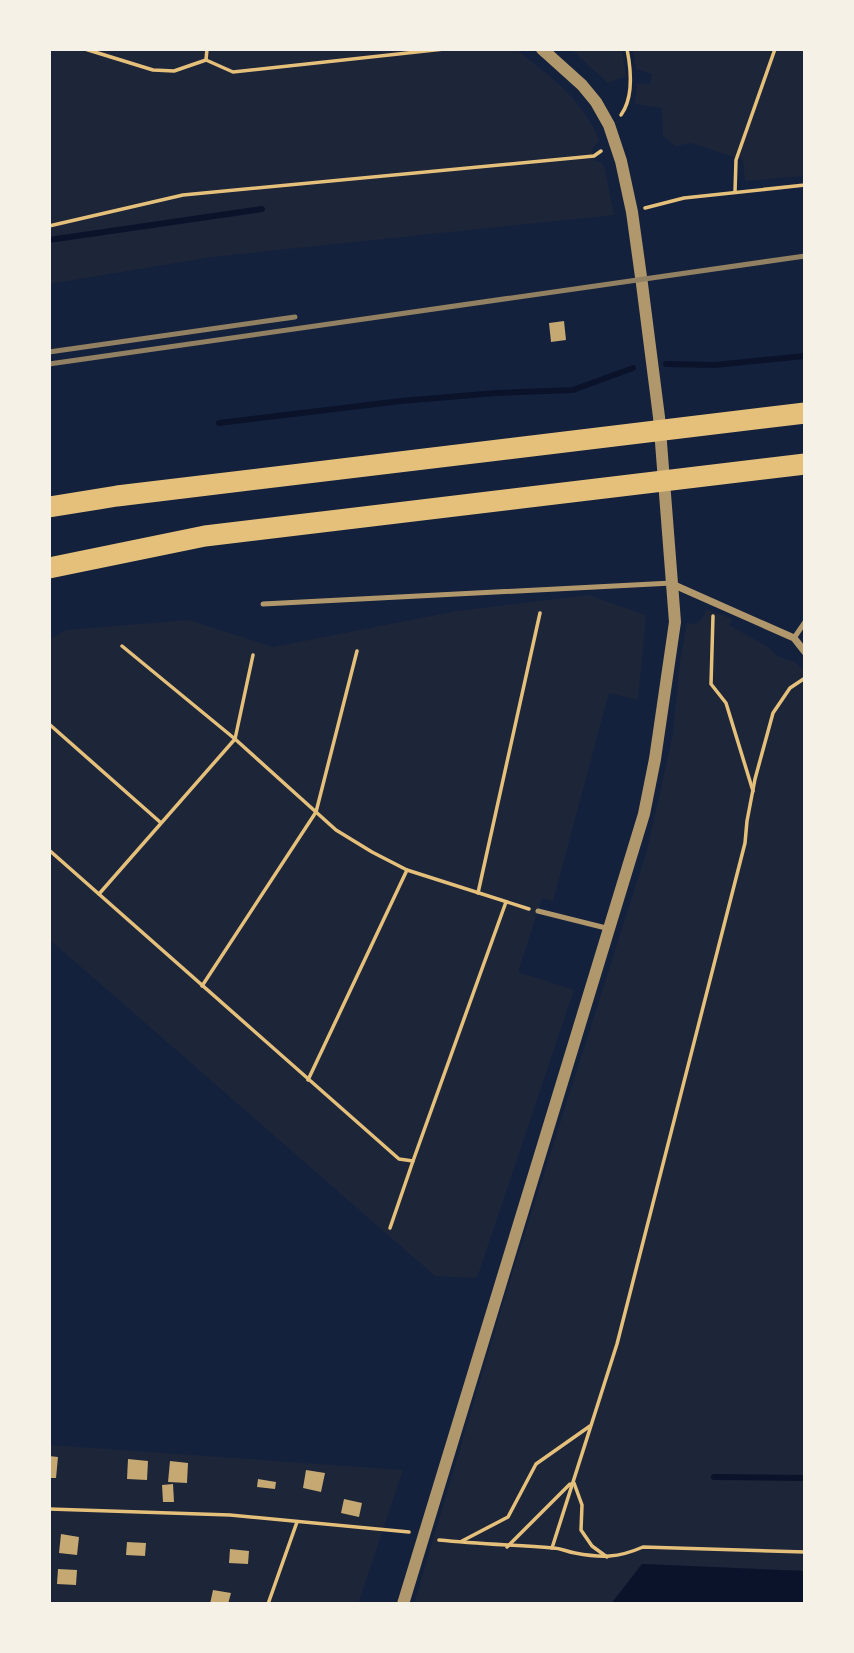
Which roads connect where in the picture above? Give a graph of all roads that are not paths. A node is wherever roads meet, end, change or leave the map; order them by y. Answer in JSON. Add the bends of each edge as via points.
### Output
{"nodes":[{"id":1,"x":542,"y":49,"type":"edge"},
{"id":2,"x":805,"y":414,"type":"edge"},
{"id":3,"x":805,"y":464,"type":"edge"},
{"id":4,"x":49,"y":507,"type":"edge"},
{"id":5,"x":49,"y":568,"type":"edge"},
{"id":6,"x":672,"y":583,"type":"junction"},
{"id":7,"x":263,"y":604,"type":"dead end"},
{"id":8,"x":805,"y":622,"type":"edge"},
{"id":9,"x":794,"y":638,"type":"junction"},
{"id":10,"x":805,"y":652,"type":"edge"},
{"id":11,"x":538,"y":911,"type":"road end"},
{"id":12,"x":610,"y":929,"type":"junction"},
{"id":13,"x":404,"y":1604,"type":"edge"}],
"edges":[{"from":1,"to":6,"type":"street","via":[[590,93],[609,125],[632,212],[659,417]]},
{"from":2,"to":4,"type":"highway"},
{"from":3,"to":5,"type":"highway","via":[[205,536]]},
{"from":6,"to":7,"type":"lane"},
{"from":6,"to":9,"type":"street"},
{"from":6,"to":12,"type":"street","via":[[675,622],[655,760]]},
{"from":8,"to":9,"type":"lane"},
{"from":9,"to":10,"type":"street"},
{"from":11,"to":12,"type":"lane"},
{"from":12,"to":13,"type":"street"}]}
